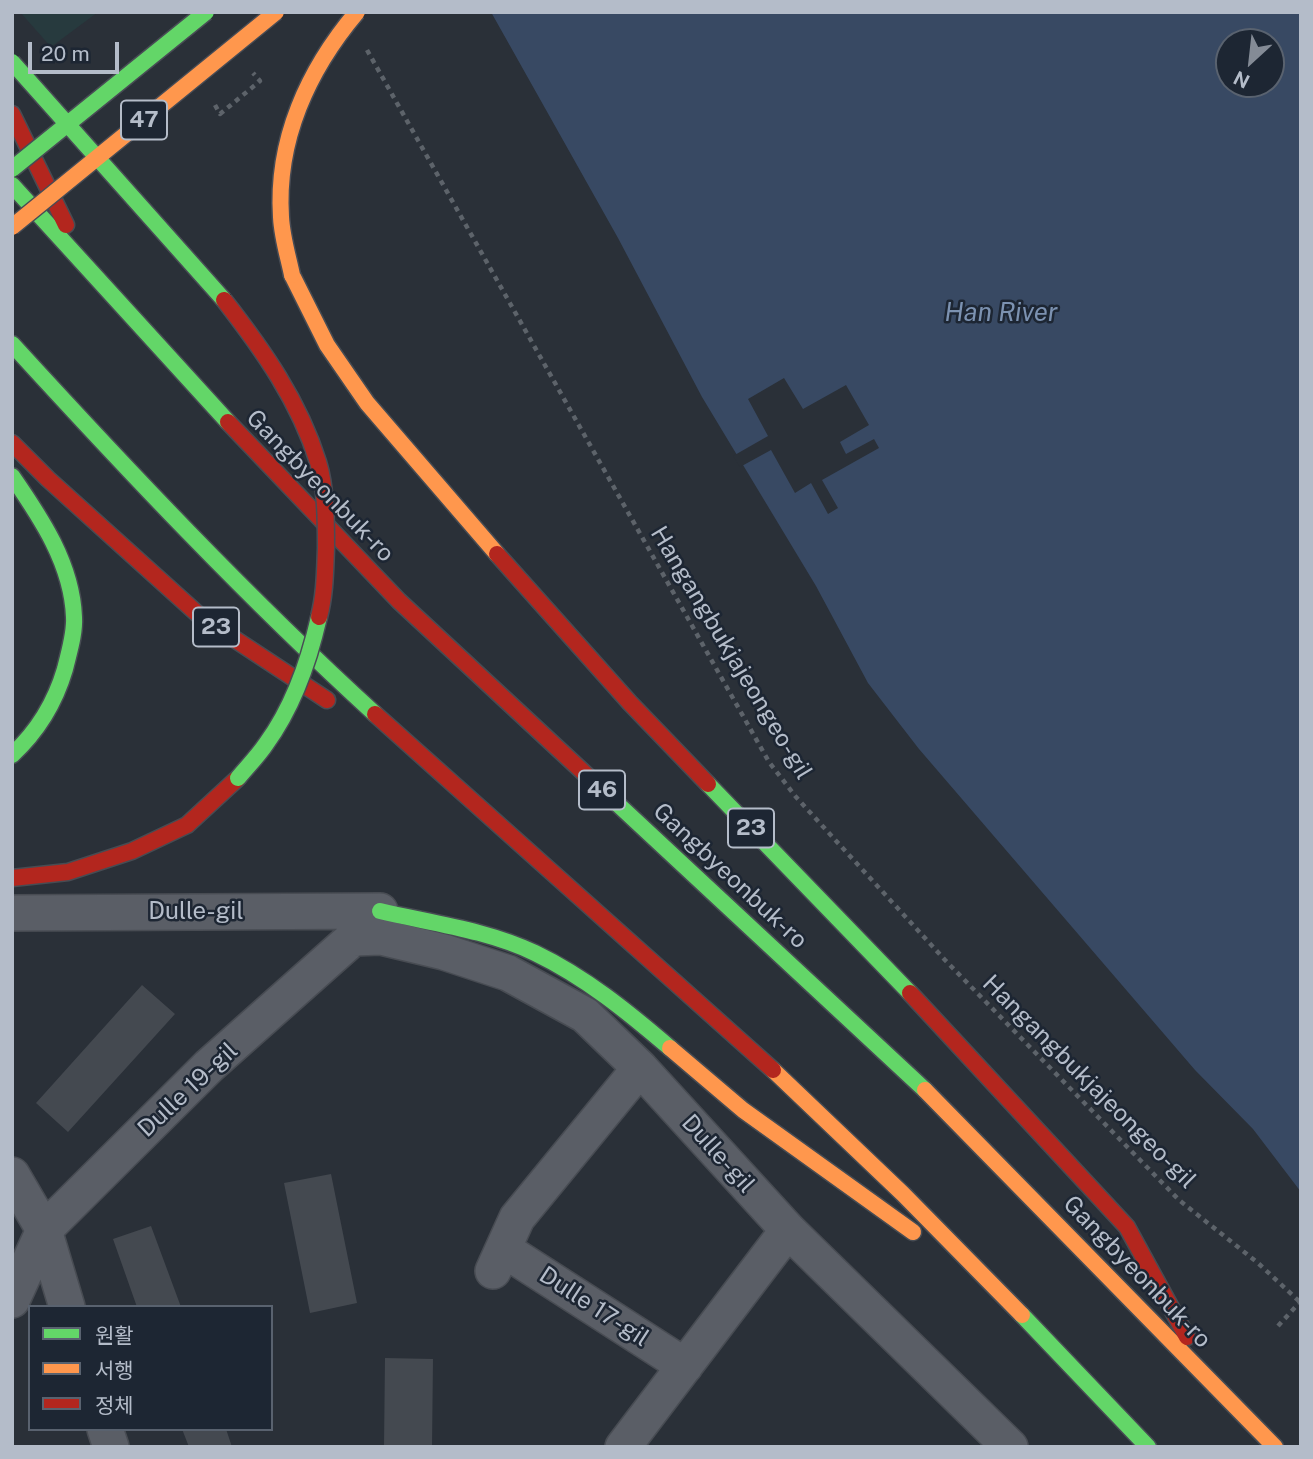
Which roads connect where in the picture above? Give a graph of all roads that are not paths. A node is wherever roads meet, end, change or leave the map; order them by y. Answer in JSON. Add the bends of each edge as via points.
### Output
{"nodes":[{"id":1,"x":206,"y":12,"type":"edge"},
{"id":2,"x":276,"y":12,"type":"edge"},
{"id":3,"x":357,"y":12,"type":"edge"},
{"id":4,"x":12,"y":62,"type":"edge"},
{"id":5,"x":12,"y":114,"type":"edge"},
{"id":6,"x":12,"y":169,"type":"edge"},
{"id":7,"x":12,"y":185,"type":"edge"},
{"id":8,"x":12,"y":227,"type":"edge"},
{"id":9,"x":87,"y":268,"type":"junction"},
{"id":10,"x":12,"y":344,"type":"edge"},
{"id":11,"x":12,"y":443,"type":"edge"},
{"id":12,"x":12,"y":476,"type":"edge"},
{"id":13,"x":12,"y":755,"type":"edge"},
{"id":14,"x":446,"y":778,"type":"junction"},
{"id":15,"x":12,"y":878,"type":"edge"},
{"id":16,"x":12,"y":913,"type":"edge"},
{"id":17,"x":380,"y":924,"type":"junction"},
{"id":18,"x":640,"y":1068,"type":"junction"},
{"id":19,"x":12,"y":1175,"type":"edge"},
{"id":20,"x":44,"y":1230,"type":"junction"},
{"id":21,"x":788,"y":1230,"type":"junction"},
{"id":22,"x":1005,"y":1297,"type":"junction"},
{"id":23,"x":12,"y":1300,"type":"edge"},
{"id":24,"x":66,"y":1305,"type":"edge"},
{"id":25,"x":685,"y":1366,"type":"junction"},
{"id":26,"x":1210,"y":1379,"type":"junction"},
{"id":27,"x":623,"y":1447,"type":"edge"},
{"id":28,"x":1010,"y":1447,"type":"edge"},
{"id":29,"x":1148,"y":1447,"type":"edge"},
{"id":30,"x":1275,"y":1447,"type":"edge"}],
"edges":[{"from":1,"to":6,"type":"main road","number":"47","bridge":true},
{"from":2,"to":8,"type":"main road","number":"47","bridge":true},
{"from":3,"to":26,"type":"main road","number":"23","bridge":true,"via":[[323,56],[304,91],[292,124],[280,188],[292,275],[327,345],[367,403],[432,481],[630,703],[874,954],[1127,1227]]},
{"from":4,"to":15,"type":"main road","bridge":true,"via":[[219,293],[265,353],[296,405],[318,464],[326,523],[325,593],[313,645],[292,699],[267,743],[239,778],[187,825],[132,851],[68,872]]},
{"from":5,"to":9,"type":"main road"},
{"from":7,"to":9,"type":"main road","name":"Gangbyeonbuk-ro","number":"46"},
{"from":9,"to":26,"type":"main road","name":"Gangbyeonbuk-ro","number":"46","via":[[399,601],[868,1035]]},
{"from":10,"to":14,"type":"main road","via":[[247,593]]},
{"from":11,"to":14,"type":"main road","number":"23","via":[[201,617]]},
{"from":12,"to":13,"type":"main road","via":[[57,549],[74,617],[71,649],[51,705],[27,742]]},
{"from":14,"to":22,"type":"main road","number":"23","via":[[822,1115]]},
{"from":16,"to":17,"type":"street","name":"Dulle-gil"},
{"from":17,"to":18,"type":"street","name":"Dulle-gil","via":[[508,973],[585,1015]]},
{"from":17,"to":20,"type":"street","name":"Dulle 19-gil","via":[[353,938],[209,1066]]},
{"from":17,"to":22,"type":"main road","via":[[481,934],[533,952],[587,982],[743,1110]]},
{"from":18,"to":21,"type":"street","name":"Dulle-gil"},
{"from":18,"to":25,"type":"street","name":"Dulle 17-gil","via":[[517,1218],[498,1260]]},
{"from":19,"to":20,"type":"street"},
{"from":20,"to":23,"type":"street","name":"Dulle 19-gil"},
{"from":20,"to":24,"type":"street"},
{"from":21,"to":25,"type":"street"},
{"from":21,"to":28,"type":"street","name":"Dulle-gil"},
{"from":22,"to":29,"type":"main road","number":"23"},
{"from":25,"to":27,"type":"street"},
{"from":26,"to":30,"type":"main road","name":"Gangbyeonbuk-ro","number":"23"}]}
